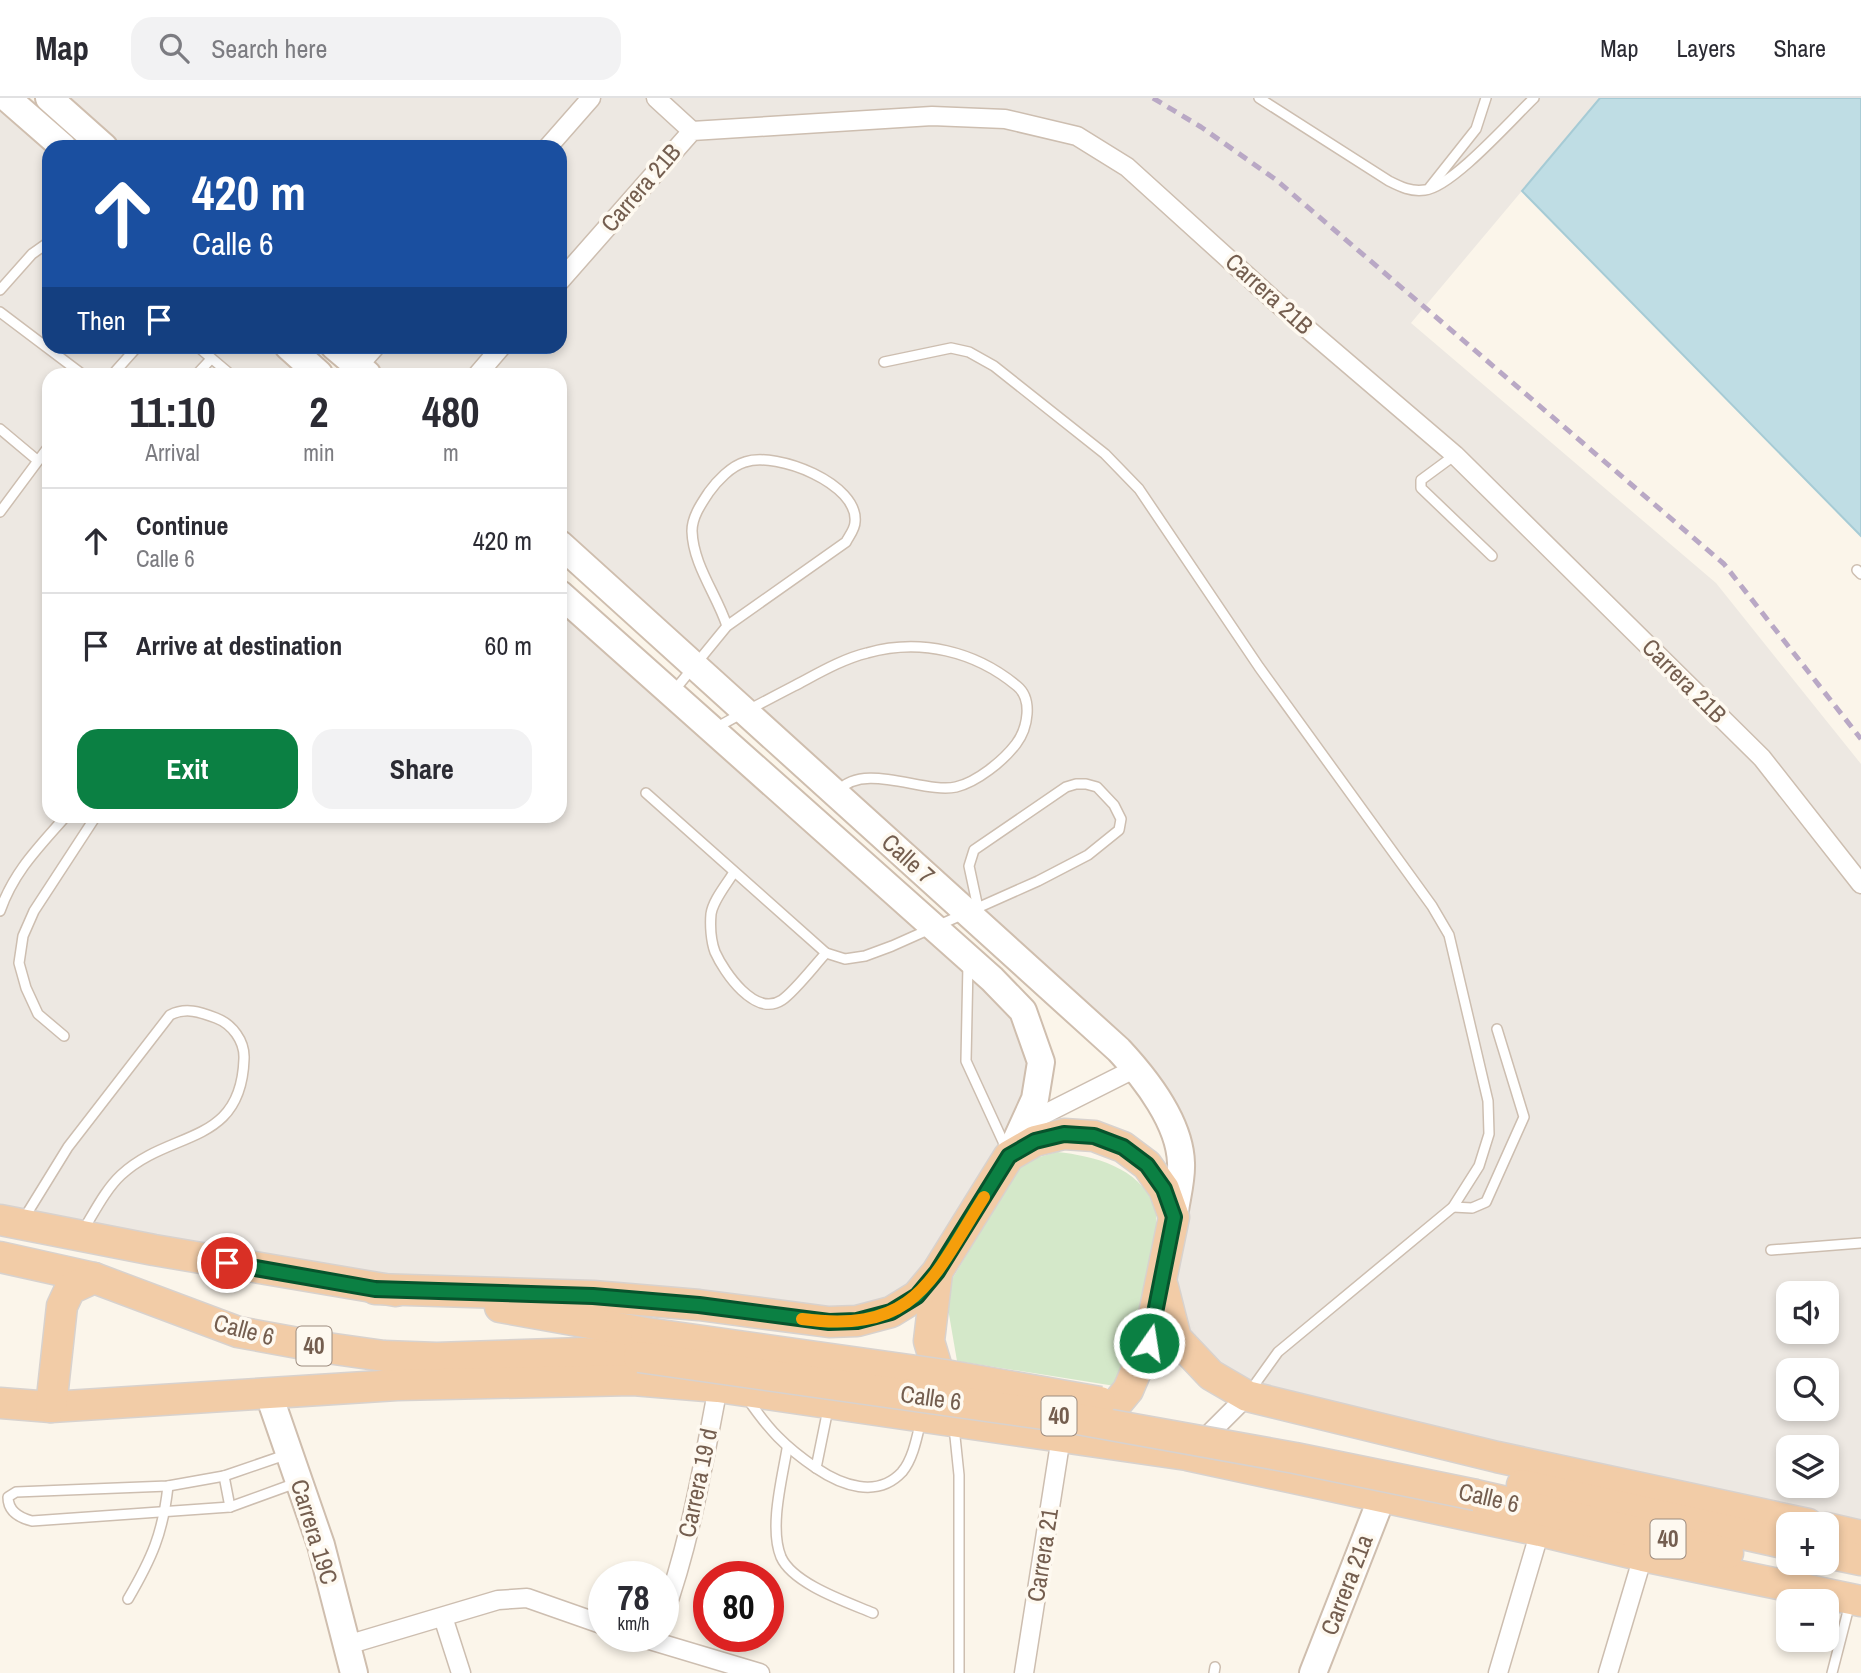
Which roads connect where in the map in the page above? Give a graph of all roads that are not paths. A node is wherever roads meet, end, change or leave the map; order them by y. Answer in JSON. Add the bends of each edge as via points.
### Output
{"nodes":[{"id":1,"x":7,"y":98,"type":"edge"},
{"id":2,"x":49,"y":98,"type":"edge"},
{"id":3,"x":591,"y":98,"type":"edge"},
{"id":4,"x":656,"y":98,"type":"edge"},
{"id":5,"x":1259,"y":98,"type":"edge"},
{"id":6,"x":1486,"y":98,"type":"edge"},
{"id":7,"x":1534,"y":98,"type":"edge"},
{"id":8,"x":692,"y":131,"type":"junction"},
{"id":9,"x":55,"y":140,"type":"edge"},
{"id":10,"x":96,"y":140,"type":"edge"},
{"id":11,"x":554,"y":140,"type":"edge"},
{"id":12,"x":1428,"y":190,"type":"junction"},
{"id":13,"x":42,"y":247,"type":"edge"},
{"id":14,"x":567,"y":273,"type":"edge"},
{"id":15,"x":0,"y":290,"type":"edge"},
{"id":16,"x":0,"y":312,"type":"edge"},
{"id":17,"x":42,"y":344,"type":"edge"},
{"id":18,"x":56,"y":354,"type":"edge"},
{"id":19,"x":131,"y":354,"type":"edge"},
{"id":20,"x":206,"y":354,"type":"edge"},
{"id":21,"x":297,"y":354,"type":"edge"},
{"id":22,"x":342,"y":354,"type":"edge"},
{"id":23,"x":495,"y":354,"type":"edge"},
{"id":24,"x":211,"y":359,"type":"junction"},
{"id":25,"x":884,"y":362,"type":"dead end"},
{"id":26,"x":74,"y":368,"type":"edge"},
{"id":27,"x":118,"y":368,"type":"edge"},
{"id":28,"x":203,"y":368,"type":"edge"},
{"id":29,"x":222,"y":368,"type":"edge"},
{"id":30,"x":312,"y":368,"type":"edge"},
{"id":31,"x":355,"y":368,"type":"edge"},
{"id":32,"x":483,"y":368,"type":"edge"},
{"id":33,"x":0,"y":429,"type":"edge"},
{"id":34,"x":42,"y":454,"type":"edge"},
{"id":35,"x":1455,"y":455,"type":"junction"},
{"id":36,"x":37,"y":460,"type":"junction"},
{"id":37,"x":0,"y":512,"type":"edge"},
{"id":38,"x":567,"y":550,"type":"edge"},
{"id":39,"x":1492,"y":556,"type":"dead end"},
{"id":40,"x":567,"y":600,"type":"edge"},
{"id":41,"x":727,"y":626,"type":"junction"},
{"id":42,"x":695,"y":666,"type":"junction"},
{"id":43,"x":672,"y":694,"type":"junction"},
{"id":44,"x":744,"y":711,"type":"junction"},
{"id":45,"x":713,"y":730,"type":"junction"},
{"id":46,"x":646,"y":793,"type":"dead end"},
{"id":47,"x":836,"y":794,"type":"junction"},
{"id":48,"x":60,"y":823,"type":"edge"},
{"id":49,"x":91,"y":823,"type":"edge"},
{"id":50,"x":734,"y":872,"type":"junction"},
{"id":51,"x":1861,"y":884,"type":"edge"},
{"id":52,"x":973,"y":910,"type":"junction"},
{"id":53,"x":0,"y":911,"type":"edge"},
{"id":54,"x":932,"y":926,"type":"junction"},
{"id":55,"x":827,"y":953,"type":"junction"},
{"id":56,"x":968,"y":959,"type":"junction"},
{"id":57,"x":1497,"y":1029,"type":"dead end"},
{"id":58,"x":64,"y":1036,"type":"dead end"},
{"id":59,"x":1136,"y":1068,"type":"junction"},
{"id":60,"x":1023,"y":1125,"type":"junction"},
{"id":61,"x":1009,"y":1156,"type":"junction"},
{"id":62,"x":1452,"y":1207,"type":"junction"},
{"id":63,"x":1174,"y":1217,"type":"junction"},
{"id":64,"x":10,"y":1222,"type":"edge"},
{"id":65,"x":80,"y":1236,"type":"junction"},
{"id":66,"x":1861,"y":1243,"type":"edge"},
{"id":67,"x":1771,"y":1250,"type":"dead end"},
{"id":68,"x":0,"y":1257,"type":"edge"},
{"id":69,"x":937,"y":1272,"type":"junction"},
{"id":70,"x":93,"y":1278,"type":"junction"},
{"id":71,"x":1162,"y":1283,"type":"junction"},
{"id":72,"x":375,"y":1289,"type":"junction"},
{"id":73,"x":238,"y":1332,"type":"junction"},
{"id":74,"x":842,"y":1336,"type":"junction"},
{"id":75,"x":643,"y":1345,"type":"junction"},
{"id":76,"x":397,"y":1385,"type":"junction"},
{"id":77,"x":730,"y":1389,"type":"junction"},
{"id":78,"x":268,"y":1392,"type":"junction"},
{"id":79,"x":1247,"y":1396,"type":"junction"},
{"id":80,"x":0,"y":1403,"type":"edge"},
{"id":81,"x":829,"y":1403,"type":"junction"},
{"id":82,"x":51,"y":1406,"type":"junction"},
{"id":83,"x":922,"y":1415,"type":"junction"},
{"id":84,"x":953,"y":1420,"type":"junction"},
{"id":85,"x":1074,"y":1438,"type":"junction"},
{"id":86,"x":787,"y":1449,"type":"junction"},
{"id":87,"x":289,"y":1453,"type":"junction"},
{"id":88,"x":1187,"y":1455,"type":"junction"},
{"id":89,"x":816,"y":1468,"type":"junction"},
{"id":90,"x":224,"y":1476,"type":"junction"},
{"id":91,"x":299,"y":1482,"type":"junction"},
{"id":92,"x":1477,"y":1485,"type":"junction"},
{"id":93,"x":168,"y":1486,"type":"junction"},
{"id":94,"x":1382,"y":1497,"type":"junction"},
{"id":95,"x":230,"y":1507,"type":"junction"},
{"id":96,"x":166,"y":1511,"type":"junction"},
{"id":97,"x":1776,"y":1517,"type":"edge"},
{"id":98,"x":1540,"y":1531,"type":"junction"},
{"id":99,"x":1839,"y":1531,"type":"edge"},
{"id":100,"x":1861,"y":1536,"type":"edge"},
{"id":101,"x":1776,"y":1542,"type":"edge"},
{"id":102,"x":1839,"y":1555,"type":"edge"},
{"id":103,"x":1643,"y":1556,"type":"junction"},
{"id":104,"x":1861,"y":1560,"type":"edge"},
{"id":105,"x":679,"y":1569,"type":"edge"},
{"id":106,"x":1858,"y":1594,"type":"edge"},
{"id":107,"x":128,"y":1598,"type":"dead end"},
{"id":108,"x":873,"y":1613,"type":"dead end"},
{"id":109,"x":443,"y":1617,"type":"junction"},
{"id":110,"x":588,"y":1619,"type":"edge"},
{"id":111,"x":346,"y":1645,"type":"junction"},
{"id":112,"x":679,"y":1647,"type":"edge"},
{"id":113,"x":355,"y":1673,"type":"edge"},
{"id":114,"x":461,"y":1673,"type":"edge"},
{"id":115,"x":760,"y":1673,"type":"edge"},
{"id":116,"x":959,"y":1673,"type":"edge"},
{"id":117,"x":1024,"y":1673,"type":"edge"},
{"id":118,"x":1313,"y":1673,"type":"edge"},
{"id":119,"x":1498,"y":1673,"type":"edge"},
{"id":120,"x":1608,"y":1673,"type":"edge"},
{"id":121,"x":1832,"y":1673,"type":"edge"}],
"edges":[{"from":1,"to":9,"type":"main road"},
{"from":2,"to":10,"type":"main road"},
{"from":3,"to":11,"type":"street"},
{"from":4,"to":8,"type":"street"},
{"from":5,"to":12,"type":"lane","via":[[1389,181],[1410,191]]},
{"from":6,"to":12,"type":"lane","via":[[1476,129]]},
{"from":7,"to":12,"type":"lane","via":[[1447,181]]},
{"from":8,"to":14,"type":"street","name":"Carrera 21B"},
{"from":8,"to":35,"type":"street","name":"Carrera 21B","via":[[932,116],[1005,119],[1077,136],[1127,167]]},
{"from":13,"to":15,"type":"lane"},
{"from":16,"to":17,"type":"lane"},
{"from":18,"to":26,"type":"lane"},
{"from":19,"to":27,"type":"lane"},
{"from":20,"to":24,"type":"lane"},
{"from":21,"to":30,"type":"main road"},
{"from":22,"to":31,"type":"main road"},
{"from":23,"to":32,"type":"street"},
{"from":24,"to":28,"type":"lane"},
{"from":24,"to":29,"type":"lane"},
{"from":25,"to":62,"type":"lane","via":[[951,348],[969,352],[994,366],[1105,454],[1139,489],[1259,667],[1432,906],[1449,935],[1488,1101],[1489,1134],[1479,1166]]},
{"from":33,"to":36,"type":"lane"},
{"from":34,"to":36,"type":"lane"},
{"from":35,"to":39,"type":"lane","via":[[1422,480],[1421,488]]},
{"from":35,"to":51,"type":"street","name":"Carrera 21B","via":[[1762,758]]},
{"from":36,"to":37,"type":"lane"},
{"from":38,"to":42,"type":"main road","name":"Calle 7"},
{"from":40,"to":43,"type":"main road","name":"Calle 7"},
{"from":41,"to":41,"type":"lane","via":[[698,560],[692,530],[698,508],[717,481],[745,462],[776,459],[814,472],[854,509],[856,524],[846,542]]},
{"from":41,"to":42,"type":"lane"},
{"from":42,"to":43,"type":"lane"},
{"from":42,"to":44,"type":"main road","name":"Calle 7"},
{"from":43,"to":45,"type":"main road","name":"Calle 7"},
{"from":44,"to":45,"type":"lane"},
{"from":44,"to":47,"type":"main road","name":"Calle 7"},
{"from":44,"to":47,"type":"lane","via":[[867,652],[911,647],[958,653],[1007,678],[1028,701],[1016,743],[978,778],[955,787],[868,778],[843,785]]},
{"from":45,"to":54,"type":"main road","name":"Calle 7"},
{"from":46,"to":50,"type":"lane"},
{"from":47,"to":52,"type":"main road","name":"Calle 7"},
{"from":48,"to":53,"type":"lane","via":[[18,872]]},
{"from":49,"to":58,"type":"lane","via":[[34,911],[23,936],[19,963],[38,1014]]},
{"from":50,"to":55,"type":"lane"},
{"from":50,"to":55,"type":"lane","via":[[711,911],[710,926],[715,950],[737,986],[754,1001],[766,1005],[781,1002]]},
{"from":52,"to":52,"type":"lane","via":[[969,866],[974,850],[1066,787],[1086,784],[1114,804],[1121,819],[1119,830],[1088,855]]},
{"from":52,"to":54,"type":"lane"},
{"from":52,"to":59,"type":"main road","name":"Calle 7"},
{"from":54,"to":55,"type":"lane","via":[[865,956],[845,959]]},
{"from":54,"to":56,"type":"main road","name":"Calle 7"},
{"from":56,"to":60,"type":"main road","name":"Calle 7","via":[[1023,1011],[1041,1062],[1035,1099]]},
{"from":56,"to":61,"type":"lane","via":[[966,1061]]},
{"from":57,"to":62,"type":"lane","via":[[1524,1117],[1486,1202],[1472,1208]]},
{"from":59,"to":60,"type":"street"},
{"from":59,"to":63,"type":"main road","name":"Calle 7","via":[[1170,1120],[1181,1162]]},
{"from":60,"to":61,"type":"main road","name":"Calle 7"},
{"from":61,"to":63,"type":"highway","via":[[1035,1141],[1064,1134],[1094,1136],[1123,1147],[1147,1165],[1164,1189]]},
{"from":61,"to":69,"type":"highway"},
{"from":62,"to":79,"type":"lane","via":[[1278,1352]]},
{"from":63,"to":71,"type":"highway"},
{"from":64,"to":65,"type":"highway","name":"Calle 6","number":"40"},
{"from":64,"to":65,"type":"lane","via":[[170,1015],[197,1011],[224,1021],[245,1052],[243,1082],[234,1103],[196,1136],[143,1157],[120,1176]]},
{"from":65,"to":72,"type":"highway","name":"Calle 6","number":"40"},
{"from":66,"to":67,"type":"lane"},
{"from":68,"to":70,"type":"highway","name":"Calle 6","number":"40"},
{"from":69,"to":74,"type":"highway","via":[[917,1296]]},
{"from":69,"to":84,"type":"highway","via":[[929,1341]]},
{"from":70,"to":73,"type":"highway","name":"Calle 6","number":"40"},
{"from":70,"to":82,"type":"highway","via":[[70,1289],[62,1306]]},
{"from":71,"to":79,"type":"highway","via":[[1176,1338],[1211,1375]]},
{"from":71,"to":85,"type":"highway","via":[[1149,1343],[1128,1390]]},
{"from":72,"to":74,"type":"highway","via":[[593,1296]]},
{"from":72,"to":75,"type":"highway","name":"Calle 6","number":"40","via":[[458,1300]]},
{"from":73,"to":75,"type":"highway","name":"Calle 6","number":"40","via":[[384,1356],[437,1358],[583,1353]]},
{"from":73,"to":76,"type":"highway","via":[[303,1358]]},
{"from":74,"to":81,"type":"lane"},
{"from":75,"to":92,"type":"highway","name":"Calle 6","number":"40","bridge":true,"via":[[1295,1458]]},
{"from":76,"to":77,"type":"highway","via":[[633,1380]]},
{"from":76,"to":78,"type":"highway"},
{"from":77,"to":81,"type":"highway"},
{"from":77,"to":86,"type":"lane"},
{"from":77,"to":105,"type":"street","name":"Carrera 19 d","via":[[702,1472]]},
{"from":78,"to":82,"type":"highway"},
{"from":78,"to":87,"type":"main road","name":"Carrera 19C"},
{"from":79,"to":88,"type":"street"},
{"from":79,"to":97,"type":"highway","via":[[1497,1457]]},
{"from":80,"to":82,"type":"highway"},
{"from":81,"to":83,"type":"highway"},
{"from":81,"to":89,"type":"lane"},
{"from":83,"to":84,"type":"highway"},
{"from":83,"to":89,"type":"lane","via":[[911,1455],[902,1472],[889,1481],[853,1488]]},
{"from":84,"to":85,"type":"highway"},
{"from":84,"to":116,"type":"lane","via":[[959,1475]]},
{"from":85,"to":88,"type":"highway"},
{"from":85,"to":117,"type":"street","name":"Carrera 21"},
{"from":86,"to":89,"type":"lane"},
{"from":86,"to":108,"type":"lane","via":[[777,1537],[782,1559],[800,1578]]},
{"from":87,"to":90,"type":"lane"},
{"from":87,"to":91,"type":"main road","name":"Carrera 19C"},
{"from":88,"to":94,"type":"highway"},
{"from":90,"to":93,"type":"lane"},
{"from":90,"to":95,"type":"lane"},
{"from":91,"to":95,"type":"lane"},
{"from":91,"to":111,"type":"main road","name":"Carrera 19C","via":[[321,1545]]},
{"from":92,"to":101,"type":"highway","name":"Calle 6","number":"40"},
{"from":92,"to":106,"type":"highway","name":"Calle 6","number":"40"},
{"from":93,"to":96,"type":"lane"},
{"from":93,"to":96,"type":"lane","via":[[16,1492],[8,1497],[11,1509],[32,1521]]},
{"from":94,"to":98,"type":"highway"},
{"from":94,"to":118,"type":"main road","name":"Carrera 21a"},
{"from":95,"to":96,"type":"lane"},
{"from":96,"to":107,"type":"lane","via":[[150,1561]]},
{"from":98,"to":103,"type":"highway"},
{"from":98,"to":119,"type":"street"},
{"from":99,"to":100,"type":"highway"},
{"from":102,"to":104,"type":"highway"},
{"from":103,"to":106,"type":"highway"},
{"from":103,"to":120,"type":"street"},
{"from":106,"to":121,"type":"lane"},
{"from":109,"to":110,"type":"street","via":[[499,1600],[527,1598]]},
{"from":109,"to":111,"type":"street"},
{"from":109,"to":114,"type":"street"},
{"from":111,"to":113,"type":"main road","name":"Carrera 19C"},
{"from":112,"to":115,"type":"street"}]}
